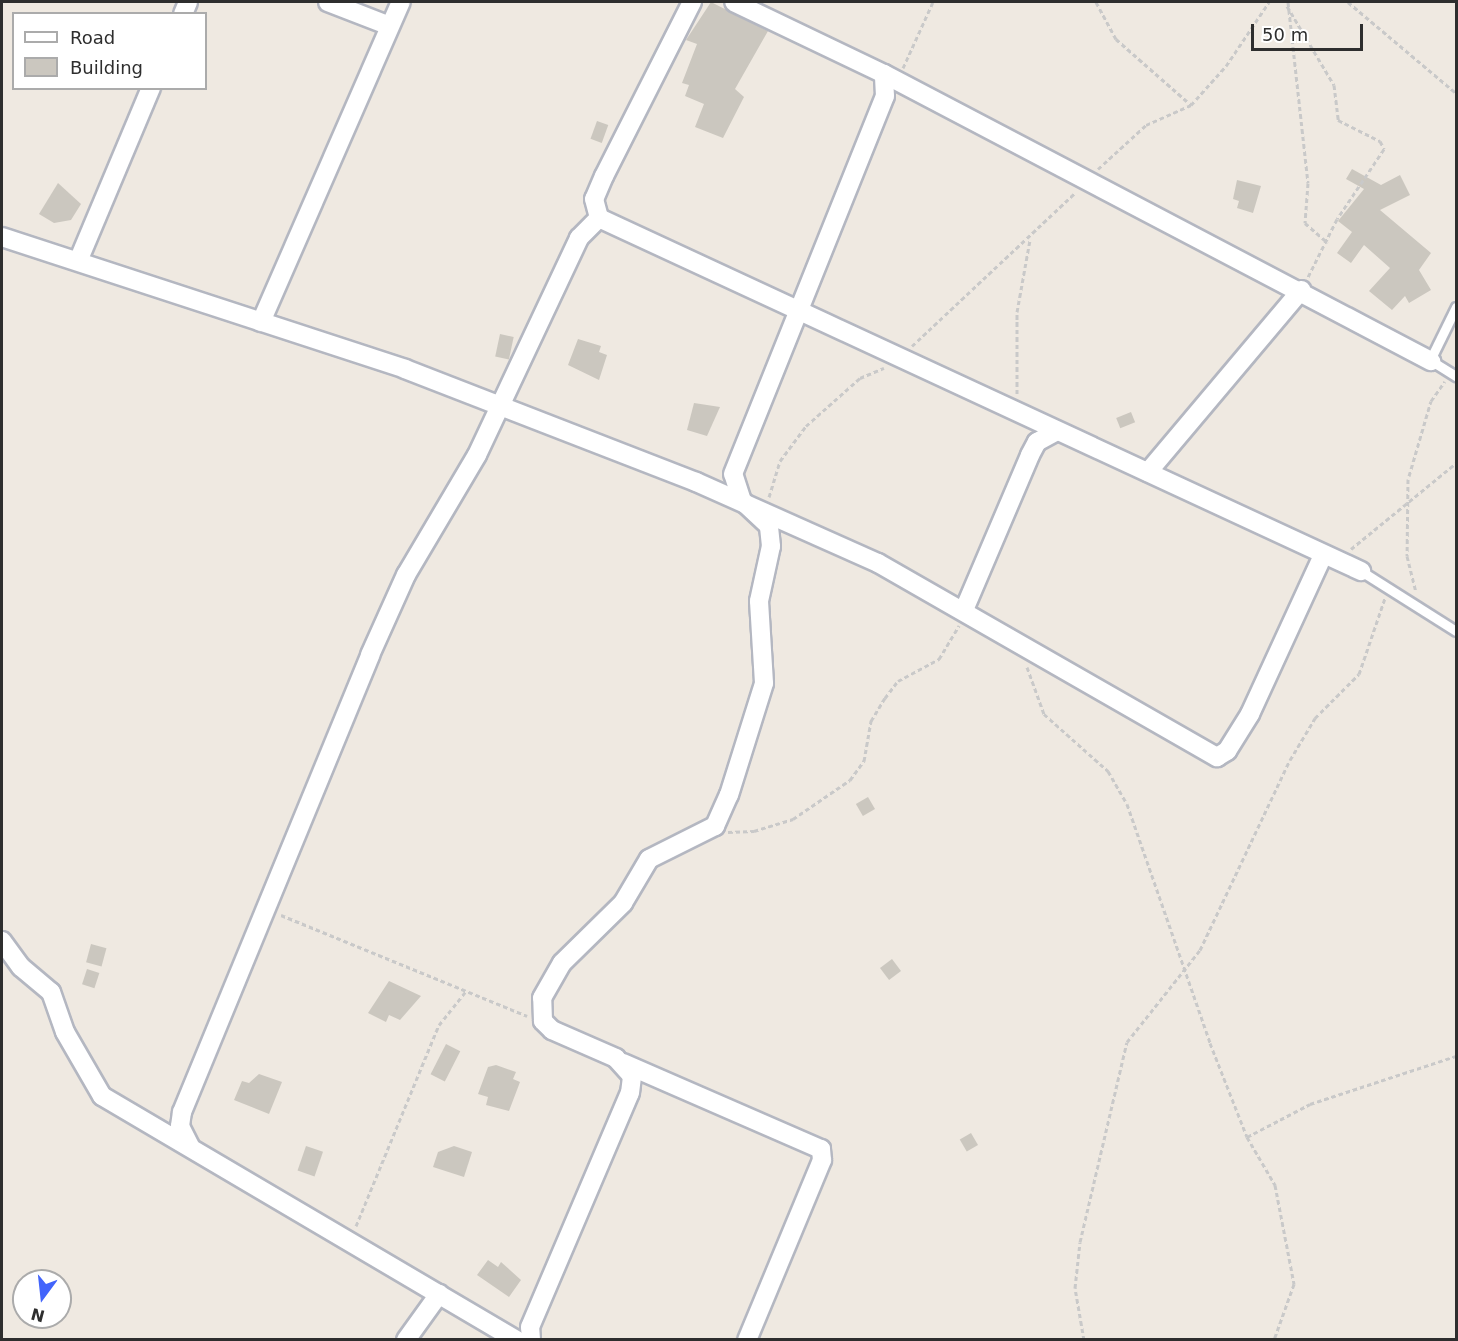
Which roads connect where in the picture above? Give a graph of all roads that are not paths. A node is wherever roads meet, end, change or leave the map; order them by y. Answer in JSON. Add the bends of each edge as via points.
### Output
{"nodes":[{"id":1,"x":328,"y":2,"type":"edge"},
{"id":2,"x":401,"y":2,"type":"edge"},
{"id":3,"x":692,"y":2,"type":"edge"},
{"id":4,"x":734,"y":2,"type":"edge"},
{"id":5,"x":390,"y":26,"type":"junction"},
{"id":6,"x":890,"y":77,"type":"junction"},
{"id":7,"x":150,"y":90,"type":"edge"},
{"id":8,"x":599,"y":218,"type":"junction"},
{"id":9,"x":2,"y":237,"type":"edge"},
{"id":10,"x":79,"y":260,"type":"junction"},
{"id":11,"x":1301,"y":290,"type":"junction"},
{"id":12,"x":1456,"y":307,"type":"edge"},
{"id":13,"x":797,"y":311,"type":"junction"},
{"id":14,"x":261,"y":322,"type":"junction"},
{"id":15,"x":1434,"y":363,"type":"junction"},
{"id":16,"x":1456,"y":376,"type":"edge"},
{"id":17,"x":499,"y":409,"type":"junction"},
{"id":18,"x":1055,"y":432,"type":"junction"},
{"id":19,"x":1148,"y":472,"type":"junction"},
{"id":20,"x":742,"y":501,"type":"junction"},
{"id":21,"x":1323,"y":555,"type":"junction"},
{"id":22,"x":1361,"y":571,"type":"joint"},
{"id":23,"x":964,"y":610,"type":"junction"},
{"id":24,"x":1456,"y":631,"type":"edge"},
{"id":25,"x":2,"y":941,"type":"edge"},
{"id":26,"x":623,"y":1063,"type":"junction"},
{"id":27,"x":190,"y":1146,"type":"junction"},
{"id":28,"x":439,"y":1294,"type":"junction"},
{"id":29,"x":406,"y":1340,"type":"edge"},
{"id":30,"x":517,"y":1340,"type":"edge"},
{"id":31,"x":531,"y":1340,"type":"edge"},
{"id":32,"x":747,"y":1340,"type":"edge"}],
"edges":[{"from":1,"to":5,"type":"street"},
{"from":2,"to":5,"type":"street"},
{"from":3,"to":8,"type":"street","via":[[594,199]]},
{"from":4,"to":6,"type":"street"},
{"from":5,"to":14,"type":"street"},
{"from":6,"to":11,"type":"street"},
{"from":6,"to":13,"type":"street","via":[[874,132]]},
{"from":7,"to":10,"type":"street"},
{"from":8,"to":13,"type":"street"},
{"from":8,"to":17,"type":"street","via":[[579,238]]},
{"from":9,"to":10,"type":"street"},
{"from":10,"to":14,"type":"street"},
{"from":11,"to":15,"type":"street"},
{"from":11,"to":19,"type":"street"},
{"from":12,"to":15,"type":"lane"},
{"from":13,"to":18,"type":"street"},
{"from":13,"to":20,"type":"street","via":[[732,474]]},
{"from":14,"to":17,"type":"street","via":[[436,380]]},
{"from":15,"to":16,"type":"lane"},
{"from":17,"to":20,"type":"street","via":[[638,457]]},
{"from":17,"to":27,"type":"street","via":[[402,585],[266,909],[182,1112],[180,1126]]},
{"from":18,"to":19,"type":"street"},
{"from":18,"to":23,"type":"street","via":[[1037,442],[1030,454]]},
{"from":19,"to":21,"type":"street"},
{"from":20,"to":23,"type":"street"},
{"from":20,"to":26,"type":"street","via":[[766,520],[771,533],[759,601],[764,683],[729,795],[715,826],[661,851],[641,868],[619,908],[552,976],[542,998],[543,1021]]},
{"from":21,"to":22,"type":"street"},
{"from":21,"to":23,"type":"street","via":[[1250,714],[1219,757]]},
{"from":22,"to":24,"type":"lane"},
{"from":25,"to":27,"type":"street","via":[[51,992],[65,1032],[102,1096]]},
{"from":26,"to":31,"type":"street","via":[[632,1076],[630,1093],[530,1327]]},
{"from":26,"to":32,"type":"street","via":[[821,1149],[822,1160]]},
{"from":27,"to":28,"type":"street"},
{"from":28,"to":29,"type":"street"},
{"from":28,"to":30,"type":"street"}]}
